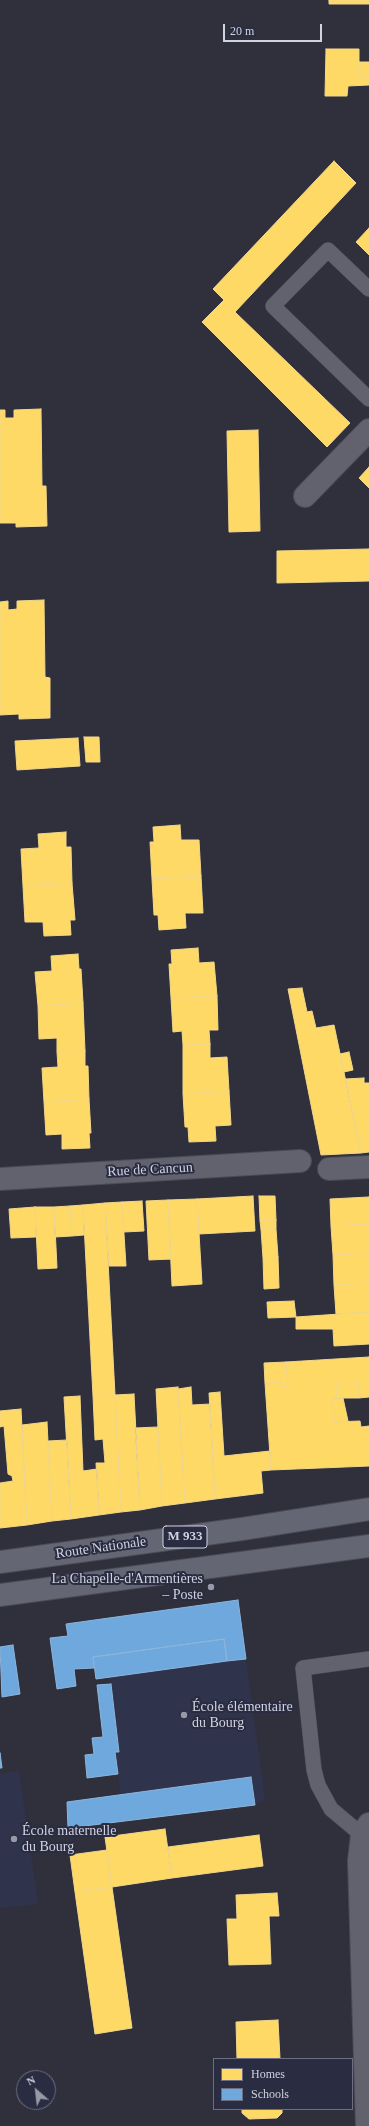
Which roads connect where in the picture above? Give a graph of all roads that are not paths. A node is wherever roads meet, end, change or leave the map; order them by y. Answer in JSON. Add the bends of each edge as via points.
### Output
{"nodes":[{"id":1,"x":369,"y":289,"type":"edge"},
{"id":2,"x":369,"y":399,"type":"edge"},
{"id":3,"x":369,"y":430,"type":"edge"},
{"id":4,"x":305,"y":496,"type":"dead end"},
{"id":5,"x":300,"y":1161,"type":"dead end"},
{"id":6,"x":369,"y":1167,"type":"edge"},
{"id":7,"x":329,"y":1169,"type":"dead end"},
{"id":8,"x":0,"y":1179,"type":"edge"},
{"id":9,"x":369,"y":1509,"type":"edge"},
{"id":10,"x":369,"y":1546,"type":"edge"},
{"id":11,"x":0,"y":1562,"type":"edge"},
{"id":12,"x":0,"y":1595,"type":"edge"},
{"id":13,"x":369,"y":1659,"type":"edge"},
{"id":14,"x":365,"y":1830,"type":"edge"},
{"id":15,"x":367,"y":2126,"type":"edge"}],
"edges":[{"from":1,"to":2,"type":"lane","via":[[328,250],[273,306]]},
{"from":3,"to":4,"type":"street"},
{"from":5,"to":8,"type":"street","name":"Rue de Cancun"},
{"from":6,"to":7,"type":"street"},
{"from":9,"to":11,"type":"main road","name":"Route Nationale","number":"M 933"},
{"from":10,"to":12,"type":"main road","number":"M 933"},
{"from":13,"to":14,"type":"lane","via":[[303,1668],[314,1770],[318,1785],[331,1809]]},
{"from":14,"to":15,"type":"street","via":[[359,1861]]}]}
